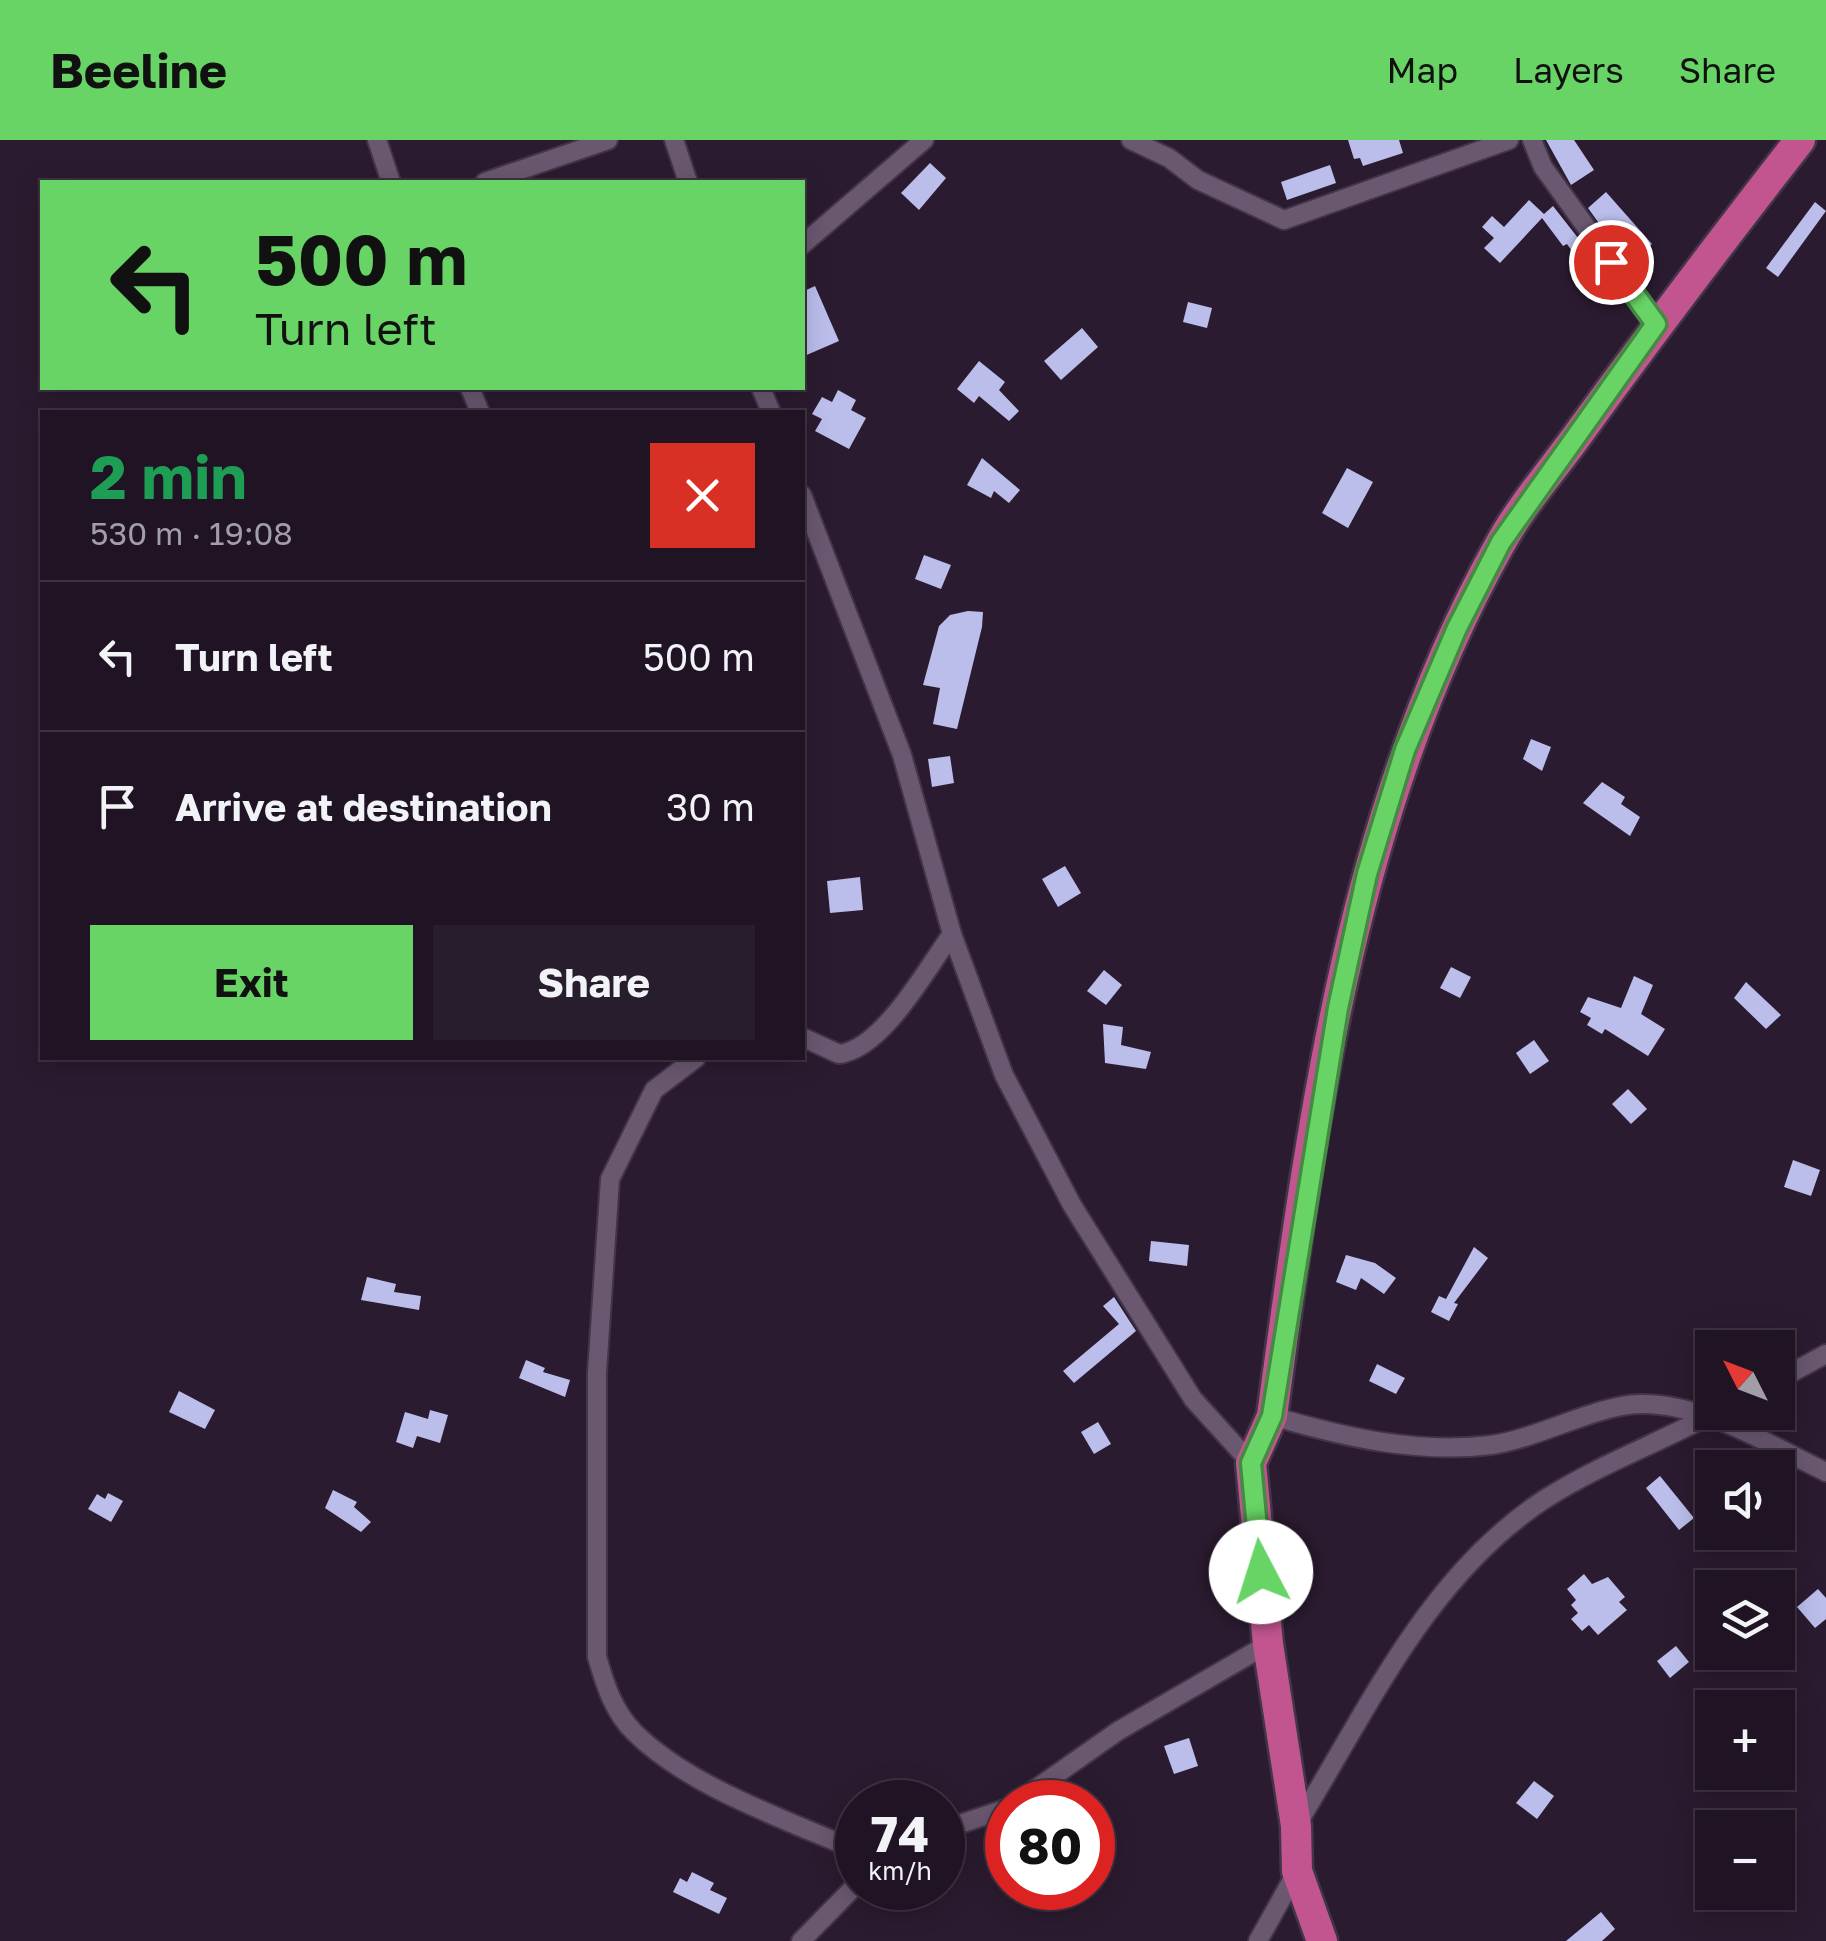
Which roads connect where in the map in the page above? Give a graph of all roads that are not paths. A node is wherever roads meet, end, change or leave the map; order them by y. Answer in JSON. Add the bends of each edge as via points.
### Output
{"nodes":[{"id":1,"x":377,"y":140,"type":"edge"},
{"id":2,"x":608,"y":140,"type":"edge"},
{"id":3,"x":674,"y":140,"type":"edge"},
{"id":4,"x":924,"y":140,"type":"edge"},
{"id":5,"x":1131,"y":140,"type":"edge"},
{"id":6,"x":1509,"y":140,"type":"edge"},
{"id":7,"x":1532,"y":140,"type":"edge"},
{"id":8,"x":1800,"y":140,"type":"edge"},
{"id":9,"x":390,"y":180,"type":"edge"},
{"id":10,"x":492,"y":180,"type":"edge"},
{"id":11,"x":687,"y":180,"type":"edge"},
{"id":12,"x":805,"y":242,"type":"edge"},
{"id":13,"x":1656,"y":324,"type":"junction"},
{"id":14,"x":805,"y":503,"type":"edge"},
{"id":15,"x":952,"y":934,"type":"junction"},
{"id":16,"x":805,"y":1038,"type":"edge"},
{"id":17,"x":693,"y":1060,"type":"edge"},
{"id":18,"x":1826,"y":1354,"type":"edge"},
{"id":19,"x":1795,"y":1371,"type":"edge"},
{"id":20,"x":1695,"y":1412,"type":"edge"},
{"id":21,"x":1272,"y":1416,"type":"junction"},
{"id":22,"x":1695,"y":1422,"type":"edge"},
{"id":23,"x":1743,"y":1430,"type":"edge"},
{"id":24,"x":1251,"y":1463,"type":"junction"},
{"id":25,"x":1826,"y":1472,"type":"edge"},
{"id":26,"x":1268,"y":1644,"type":"junction"},
{"id":27,"x":1048,"y":1780,"type":"edge"},
{"id":28,"x":1296,"y":1826,"type":"junction"},
{"id":29,"x":835,"y":1840,"type":"edge"},
{"id":30,"x":1297,"y":1870,"type":"junction"},
{"id":31,"x":835,"y":1906,"type":"edge"},
{"id":32,"x":801,"y":1941,"type":"edge"},
{"id":33,"x":1258,"y":1941,"type":"edge"},
{"id":34,"x":1322,"y":1941,"type":"edge"}],
"edges":[{"from":1,"to":9,"type":"street"},
{"from":2,"to":10,"type":"street"},
{"from":3,"to":11,"type":"street"},
{"from":4,"to":12,"type":"street"},
{"from":5,"to":6,"type":"street","via":[[1284,220]]},
{"from":7,"to":13,"type":"street","via":[[1543,167]]},
{"from":8,"to":13,"type":"highway"},
{"from":13,"to":21,"type":"highway","via":[[1501,542],[1405,750],[1367,874],[1338,1008]]},
{"from":14,"to":15,"type":"street","via":[[902,755]]},
{"from":15,"to":16,"type":"street","via":[[864,1045],[839,1054]]},
{"from":15,"to":24,"type":"street","via":[[1004,1075],[1072,1205],[1193,1399]]},
{"from":17,"to":29,"type":"street","via":[[654,1090],[610,1180],[597,1373],[598,1657],[608,1696],[634,1732],[712,1787]]},
{"from":18,"to":19,"type":"street"},
{"from":20,"to":21,"type":"street","via":[[1639,1404],[1492,1445],[1350,1439]]},
{"from":21,"to":24,"type":"highway"},
{"from":22,"to":28,"type":"street","via":[[1613,1458],[1541,1502],[1462,1568],[1417,1624]]},
{"from":23,"to":25,"type":"street"},
{"from":24,"to":26,"type":"highway"},
{"from":26,"to":27,"type":"street"},
{"from":26,"to":28,"type":"highway"},
{"from":28,"to":30,"type":"highway"},
{"from":30,"to":33,"type":"street"},
{"from":30,"to":34,"type":"highway"},
{"from":31,"to":32,"type":"street"}]}
